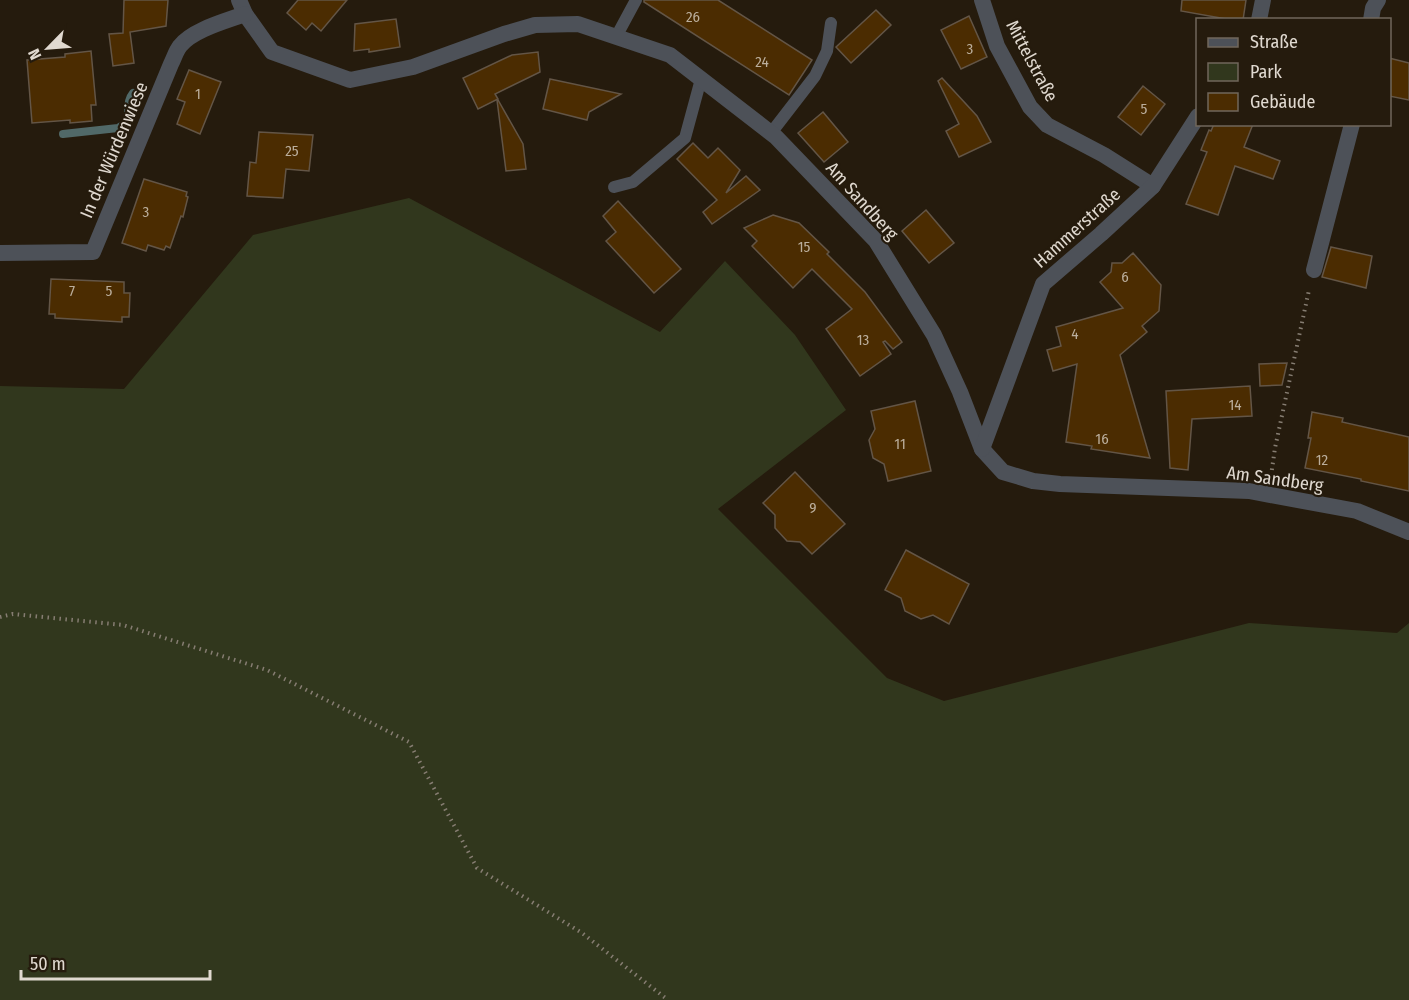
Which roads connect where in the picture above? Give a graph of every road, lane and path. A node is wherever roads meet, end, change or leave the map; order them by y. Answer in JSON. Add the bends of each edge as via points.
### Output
{"nodes":[{"id":1,"x":636,"y":0,"type":"edge"},
{"id":2,"x":982,"y":0,"type":"edge"},
{"id":3,"x":1263,"y":0,"type":"edge"},
{"id":4,"x":1378,"y":0,"type":"edge"},
{"id":5,"x":242,"y":7,"type":"edge"},
{"id":6,"x":1262,"y":18,"type":"edge"},
{"id":7,"x":1371,"y":18,"type":"edge"},
{"id":8,"x":831,"y":23,"type":"dead end"},
{"id":9,"x":616,"y":37,"type":"junction"},
{"id":10,"x":701,"y":79,"type":"junction"},
{"id":11,"x":1196,"y":118,"type":"edge"},
{"id":12,"x":1351,"y":126,"type":"edge"},
{"id":13,"x":771,"y":133,"type":"junction"},
{"id":14,"x":1153,"y":186,"type":"junction"},
{"id":15,"x":614,"y":187,"type":"dead end"},
{"id":16,"x":0,"y":253,"type":"edge"},
{"id":17,"x":1314,"y":270,"type":"joint"},
{"id":18,"x":982,"y":449,"type":"junction"},
{"id":19,"x":1268,"y":495,"type":"junction"},
{"id":20,"x":1409,"y":532,"type":"edge"},
{"id":21,"x":0,"y":616,"type":"edge"},
{"id":22,"x":668,"y":1000,"type":"edge"}],
"edges":[{"from":1,"to":9,"type":"lane"},
{"from":2,"to":14,"type":"street","name":"Mittelstraße","via":[[997,46],[1030,107],[1047,124]]},
{"from":3,"to":6,"type":"street"},
{"from":4,"to":7,"type":"street"},
{"from":5,"to":9,"type":"street","name":"Am Sandberg","via":[[272,52],[350,80],[413,67],[535,25],[578,24]]},
{"from":5,"to":16,"type":"street","name":"In der Würdenwiese","via":[[187,39],[177,51],[93,252]]},
{"from":8,"to":13,"type":"lane","via":[[827,51],[814,76]]},
{"from":9,"to":10,"type":"street","name":"Am Sandberg","via":[[670,55]]},
{"from":10,"to":13,"type":"street","name":"Am Sandberg"},
{"from":10,"to":15,"type":"lane","via":[[685,138],[633,182]]},
{"from":11,"to":14,"type":"street","name":"Hammerstraße"},
{"from":12,"to":17,"type":"street"},
{"from":13,"to":18,"type":"street","name":"Am Sandberg","via":[[876,241],[934,335]]},
{"from":14,"to":18,"type":"street","name":"Hammerstraße","via":[[1043,284]]},
{"from":17,"to":19,"type":"path"},
{"from":18,"to":19,"type":"street","name":"Am Sandberg","via":[[1003,472],[1033,481]]},
{"from":19,"to":20,"type":"street","name":"Am Sandberg","via":[[1357,512]]},
{"from":21,"to":22,"type":"path","via":[[123,625],[267,670],[409,742],[477,868],[582,933]]}]}
